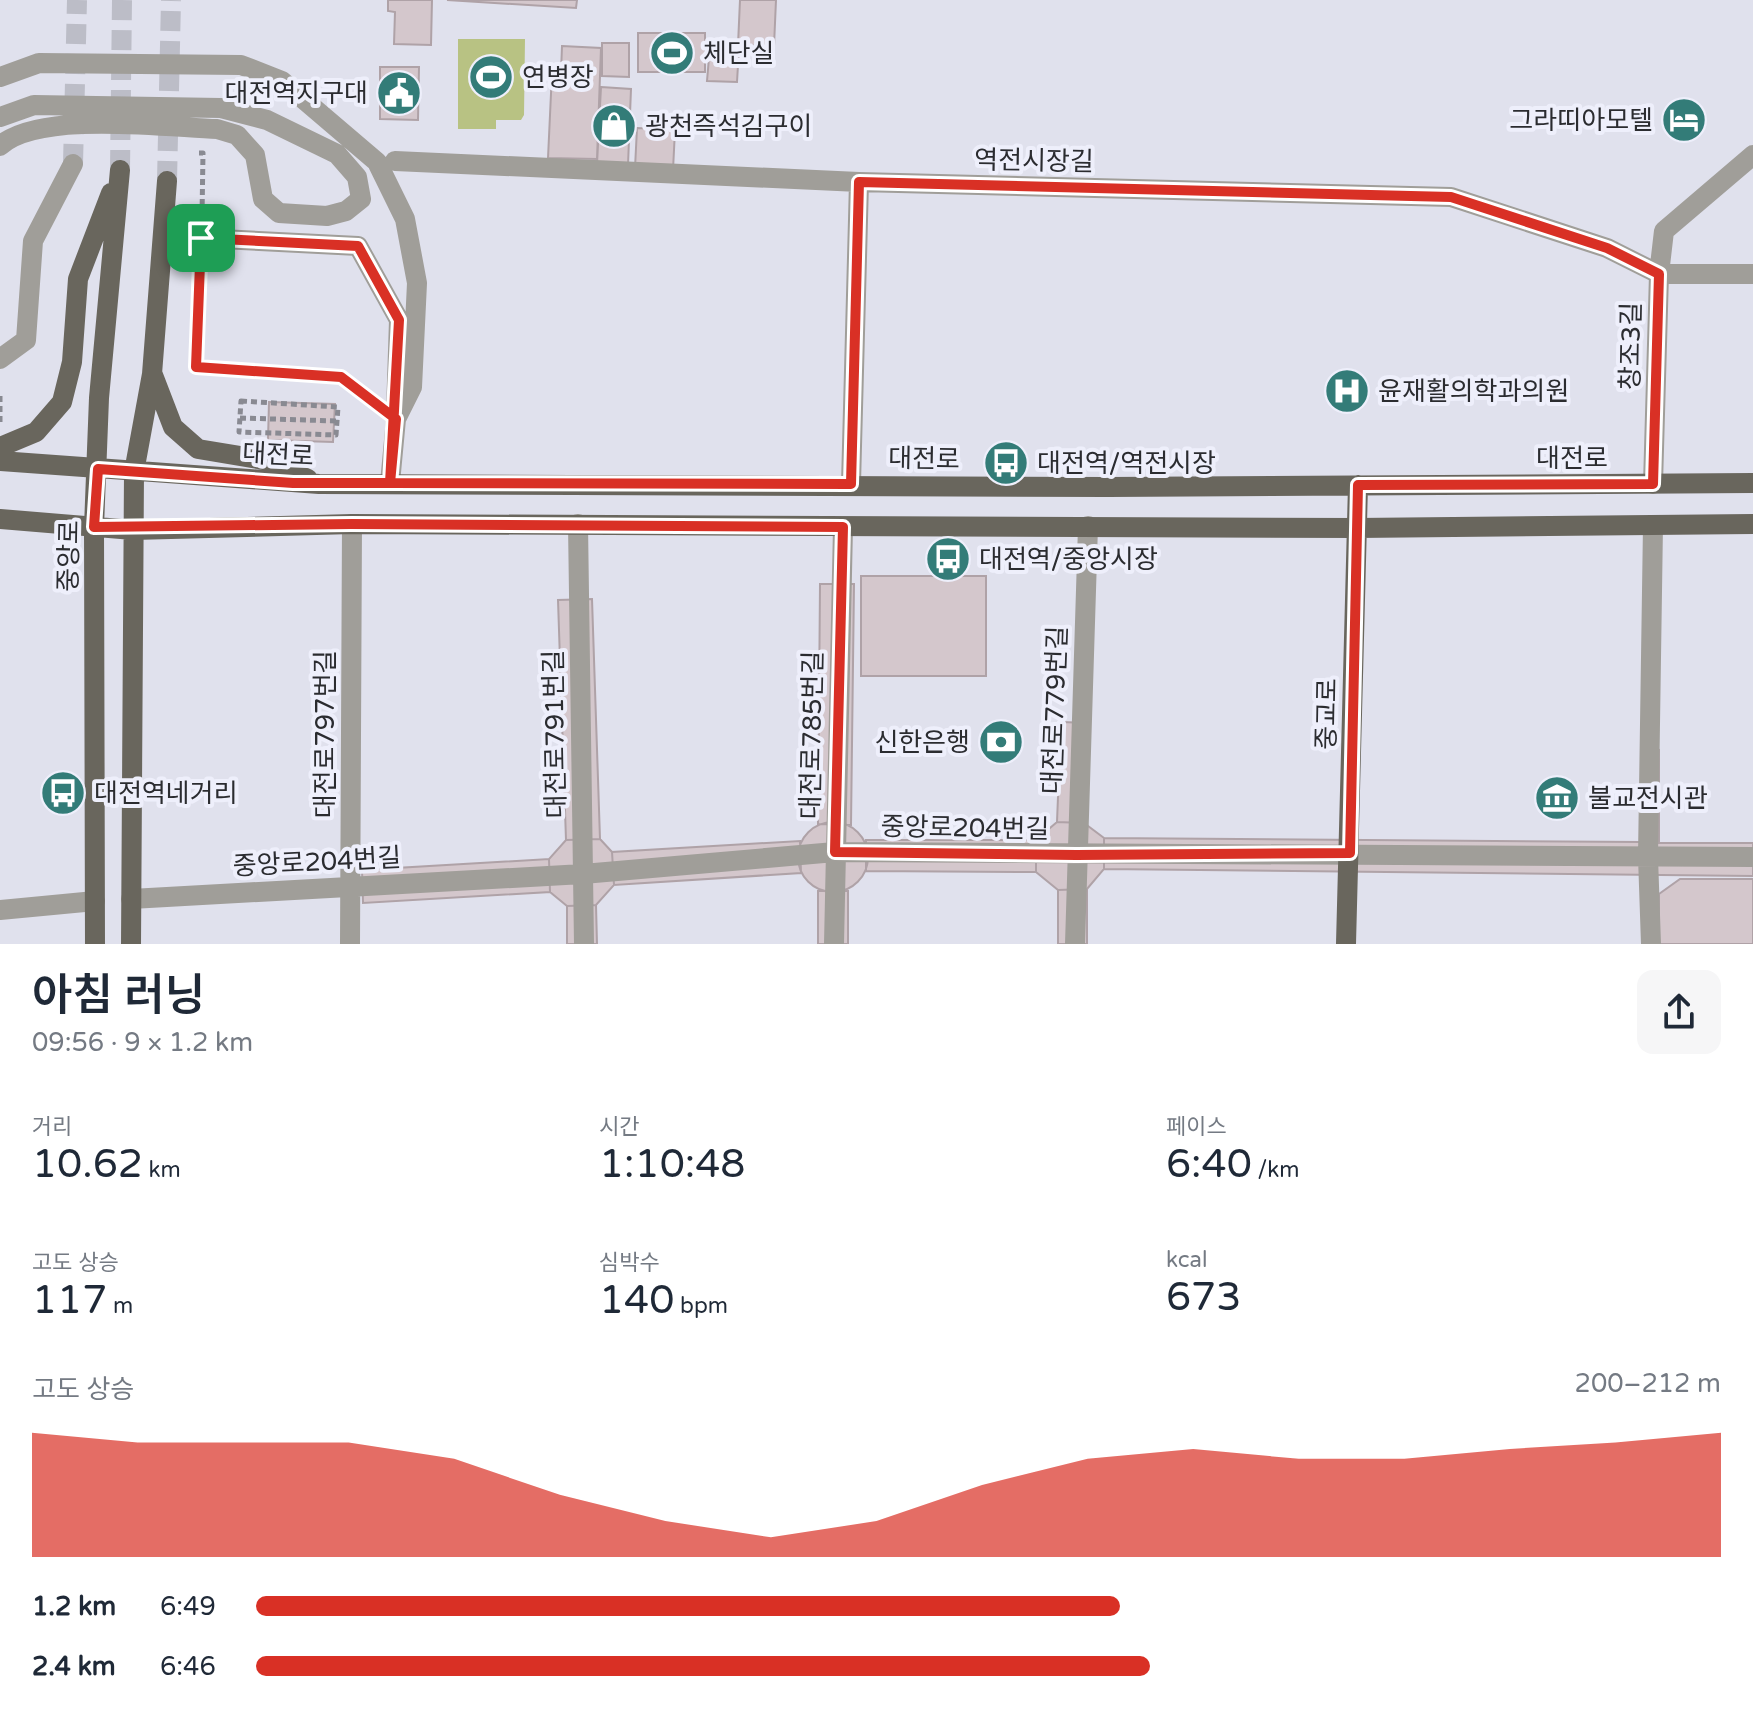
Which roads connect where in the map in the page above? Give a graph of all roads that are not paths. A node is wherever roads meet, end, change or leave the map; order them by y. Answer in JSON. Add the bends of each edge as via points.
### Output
{"nodes":[{"id":1,"x":0,"y":77,"type":"edge"},
{"id":2,"x":0,"y":117,"type":"edge"},
{"id":3,"x":0,"y":146,"type":"edge"},
{"id":4,"x":1753,"y":155,"type":"edge"},
{"id":5,"x":395,"y":161,"type":"dead end"},
{"id":6,"x":73,"y":164,"type":"tunnel mouth"},
{"id":7,"x":167,"y":181,"type":"tunnel mouth"},
{"id":8,"x":859,"y":182,"type":"junction"},
{"id":9,"x":201,"y":238,"type":"road end"},
{"id":10,"x":1659,"y":274,"type":"junction"},
{"id":11,"x":1753,"y":274,"type":"edge"},
{"id":12,"x":0,"y":359,"type":"edge"},
{"id":13,"x":152,"y":374,"type":"junction"},
{"id":14,"x":396,"y":419,"type":"junction"},
{"id":15,"x":0,"y":447,"type":"edge"},
{"id":16,"x":0,"y":461,"type":"edge"},
{"id":17,"x":98,"y":469,"type":"junction"},
{"id":18,"x":134,"y":472,"type":"junction"},
{"id":19,"x":390,"y":483,"type":"junction"},
{"id":20,"x":1753,"y":483,"type":"edge"},
{"id":21,"x":319,"y":484,"type":"junction"},
{"id":22,"x":851,"y":484,"type":"junction"},
{"id":23,"x":1653,"y":484,"type":"junction"},
{"id":24,"x":1358,"y":485,"type":"junction"},
{"id":25,"x":0,"y":519,"type":"edge"},
{"id":26,"x":352,"y":524,"type":"junction"},
{"id":27,"x":578,"y":524,"type":"junction"},
{"id":28,"x":1753,"y":524,"type":"edge"},
{"id":29,"x":1653,"y":525,"type":"junction"},
{"id":30,"x":1088,"y":526,"type":"junction"},
{"id":31,"x":94,"y":527,"type":"junction"},
{"id":32,"x":843,"y":527,"type":"junction"},
{"id":33,"x":1357,"y":528,"type":"junction"},
{"id":34,"x":133,"y":530,"type":"junction"},
{"id":35,"x":835,"y":852,"type":"junction"},
{"id":36,"x":1350,"y":853,"type":"junction"},
{"id":37,"x":1076,"y":855,"type":"junction"},
{"id":38,"x":1648,"y":857,"type":"junction"},
{"id":39,"x":1753,"y":857,"type":"edge"},
{"id":40,"x":583,"y":874,"type":"junction"},
{"id":41,"x":351,"y":885,"type":"junction"},
{"id":42,"x":131,"y":899,"type":"junction"},
{"id":43,"x":95,"y":901,"type":"junction"},
{"id":44,"x":0,"y":910,"type":"edge"},
{"id":45,"x":95,"y":944,"type":"edge"},
{"id":46,"x":131,"y":944,"type":"edge"},
{"id":47,"x":350,"y":944,"type":"edge"},
{"id":48,"x":584,"y":944,"type":"edge"},
{"id":49,"x":834,"y":944,"type":"edge"},
{"id":50,"x":1075,"y":944,"type":"edge"},
{"id":51,"x":1346,"y":944,"type":"edge"},
{"id":52,"x":1651,"y":944,"type":"edge"}],
"edges":[{"from":1,"to":14,"type":"street","via":[[39,63],[241,65],[282,81],[330,118],[377,162],[405,219],[417,283],[413,372],[412,387]]},
{"from":2,"to":3,"type":"street","via":[[34,105],[221,108],[267,120],[337,154],[357,177],[361,199],[346,211],[327,216],[279,213],[263,199],[255,155],[237,135],[217,129],[54,125],[11,136]]},
{"from":4,"to":10,"type":"street","name":"창조3길","via":[[1664,231]]},
{"from":5,"to":8,"type":"street","name":"역전시장길"},
{"from":6,"to":12,"type":"street","via":[[33,241],[26,340]]},
{"from":7,"to":13,"type":"main road"},
{"from":8,"to":10,"type":"street","name":"역전시장길","via":[[1451,197],[1607,248]]},
{"from":8,"to":22,"type":"street"},
{"from":9,"to":14,"type":"street","via":[[358,246],[399,320]]},
{"from":10,"to":11,"type":"street"},
{"from":10,"to":23,"type":"street","name":"창조3길"},
{"from":13,"to":18,"type":"main road"},
{"from":13,"to":21,"type":"main road","via":[[173,427],[198,449],[270,461]]},
{"from":14,"to":19,"type":"street"},
{"from":15,"to":17,"type":"main road","name":"중앙로","via":[[36,432],[62,402],[72,362],[78,279],[120,170],[99,398]]},
{"from":16,"to":17,"type":"main road","name":"대전로"},
{"from":17,"to":18,"type":"main road","name":"대전로"},
{"from":17,"to":31,"type":"main road","name":"중앙로"},
{"from":18,"to":21,"type":"main road","name":"대전로"},
{"from":18,"to":34,"type":"main road"},
{"from":19,"to":21,"type":"main road","name":"대전로"},
{"from":19,"to":22,"type":"main road","name":"대전로"},
{"from":20,"to":23,"type":"main road","name":"대전로"},
{"from":22,"to":24,"type":"main road","name":"대전로"},
{"from":23,"to":24,"type":"main road","name":"대전로"},
{"from":24,"to":33,"type":"main road","name":"중교로"},
{"from":25,"to":31,"type":"main road"},
{"from":26,"to":27,"type":"main road"},
{"from":26,"to":34,"type":"main road"},
{"from":26,"to":41,"type":"street","name":"대전로797번길"},
{"from":27,"to":32,"type":"main road"},
{"from":27,"to":40,"type":"street","name":"대전로791번길"},
{"from":28,"to":29,"type":"main road"},
{"from":29,"to":33,"type":"main road"},
{"from":29,"to":38,"type":"street"},
{"from":30,"to":32,"type":"main road"},
{"from":30,"to":33,"type":"main road"},
{"from":30,"to":37,"type":"street","name":"대전로779번길"},
{"from":31,"to":34,"type":"main road"},
{"from":31,"to":43,"type":"main road","name":"중앙로"},
{"from":32,"to":35,"type":"street","name":"대전로785번길"},
{"from":33,"to":36,"type":"main road","name":"중교로"},
{"from":34,"to":42,"type":"main road"},
{"from":35,"to":37,"type":"street","name":"중앙로204번길"},
{"from":35,"to":40,"type":"street","name":"중앙로204번길"},
{"from":35,"to":49,"type":"street","name":"대전로785번길"},
{"from":36,"to":37,"type":"street","name":"중앙로204번길"},
{"from":36,"to":38,"type":"street","name":"중앙로204번길"},
{"from":36,"to":51,"type":"main road","name":"중교로"},
{"from":37,"to":50,"type":"street","name":"대전로779번길"},
{"from":38,"to":39,"type":"street","name":"중앙로204번길"},
{"from":38,"to":52,"type":"street"},
{"from":40,"to":41,"type":"street","name":"중앙로204번길"},
{"from":40,"to":48,"type":"street","name":"대전로791번길"},
{"from":41,"to":42,"type":"street","name":"중앙로204번길"},
{"from":41,"to":47,"type":"street","name":"대전로797번길"},
{"from":42,"to":46,"type":"main road"},
{"from":43,"to":44,"type":"street"},
{"from":43,"to":45,"type":"main road","name":"중앙로"}]}
